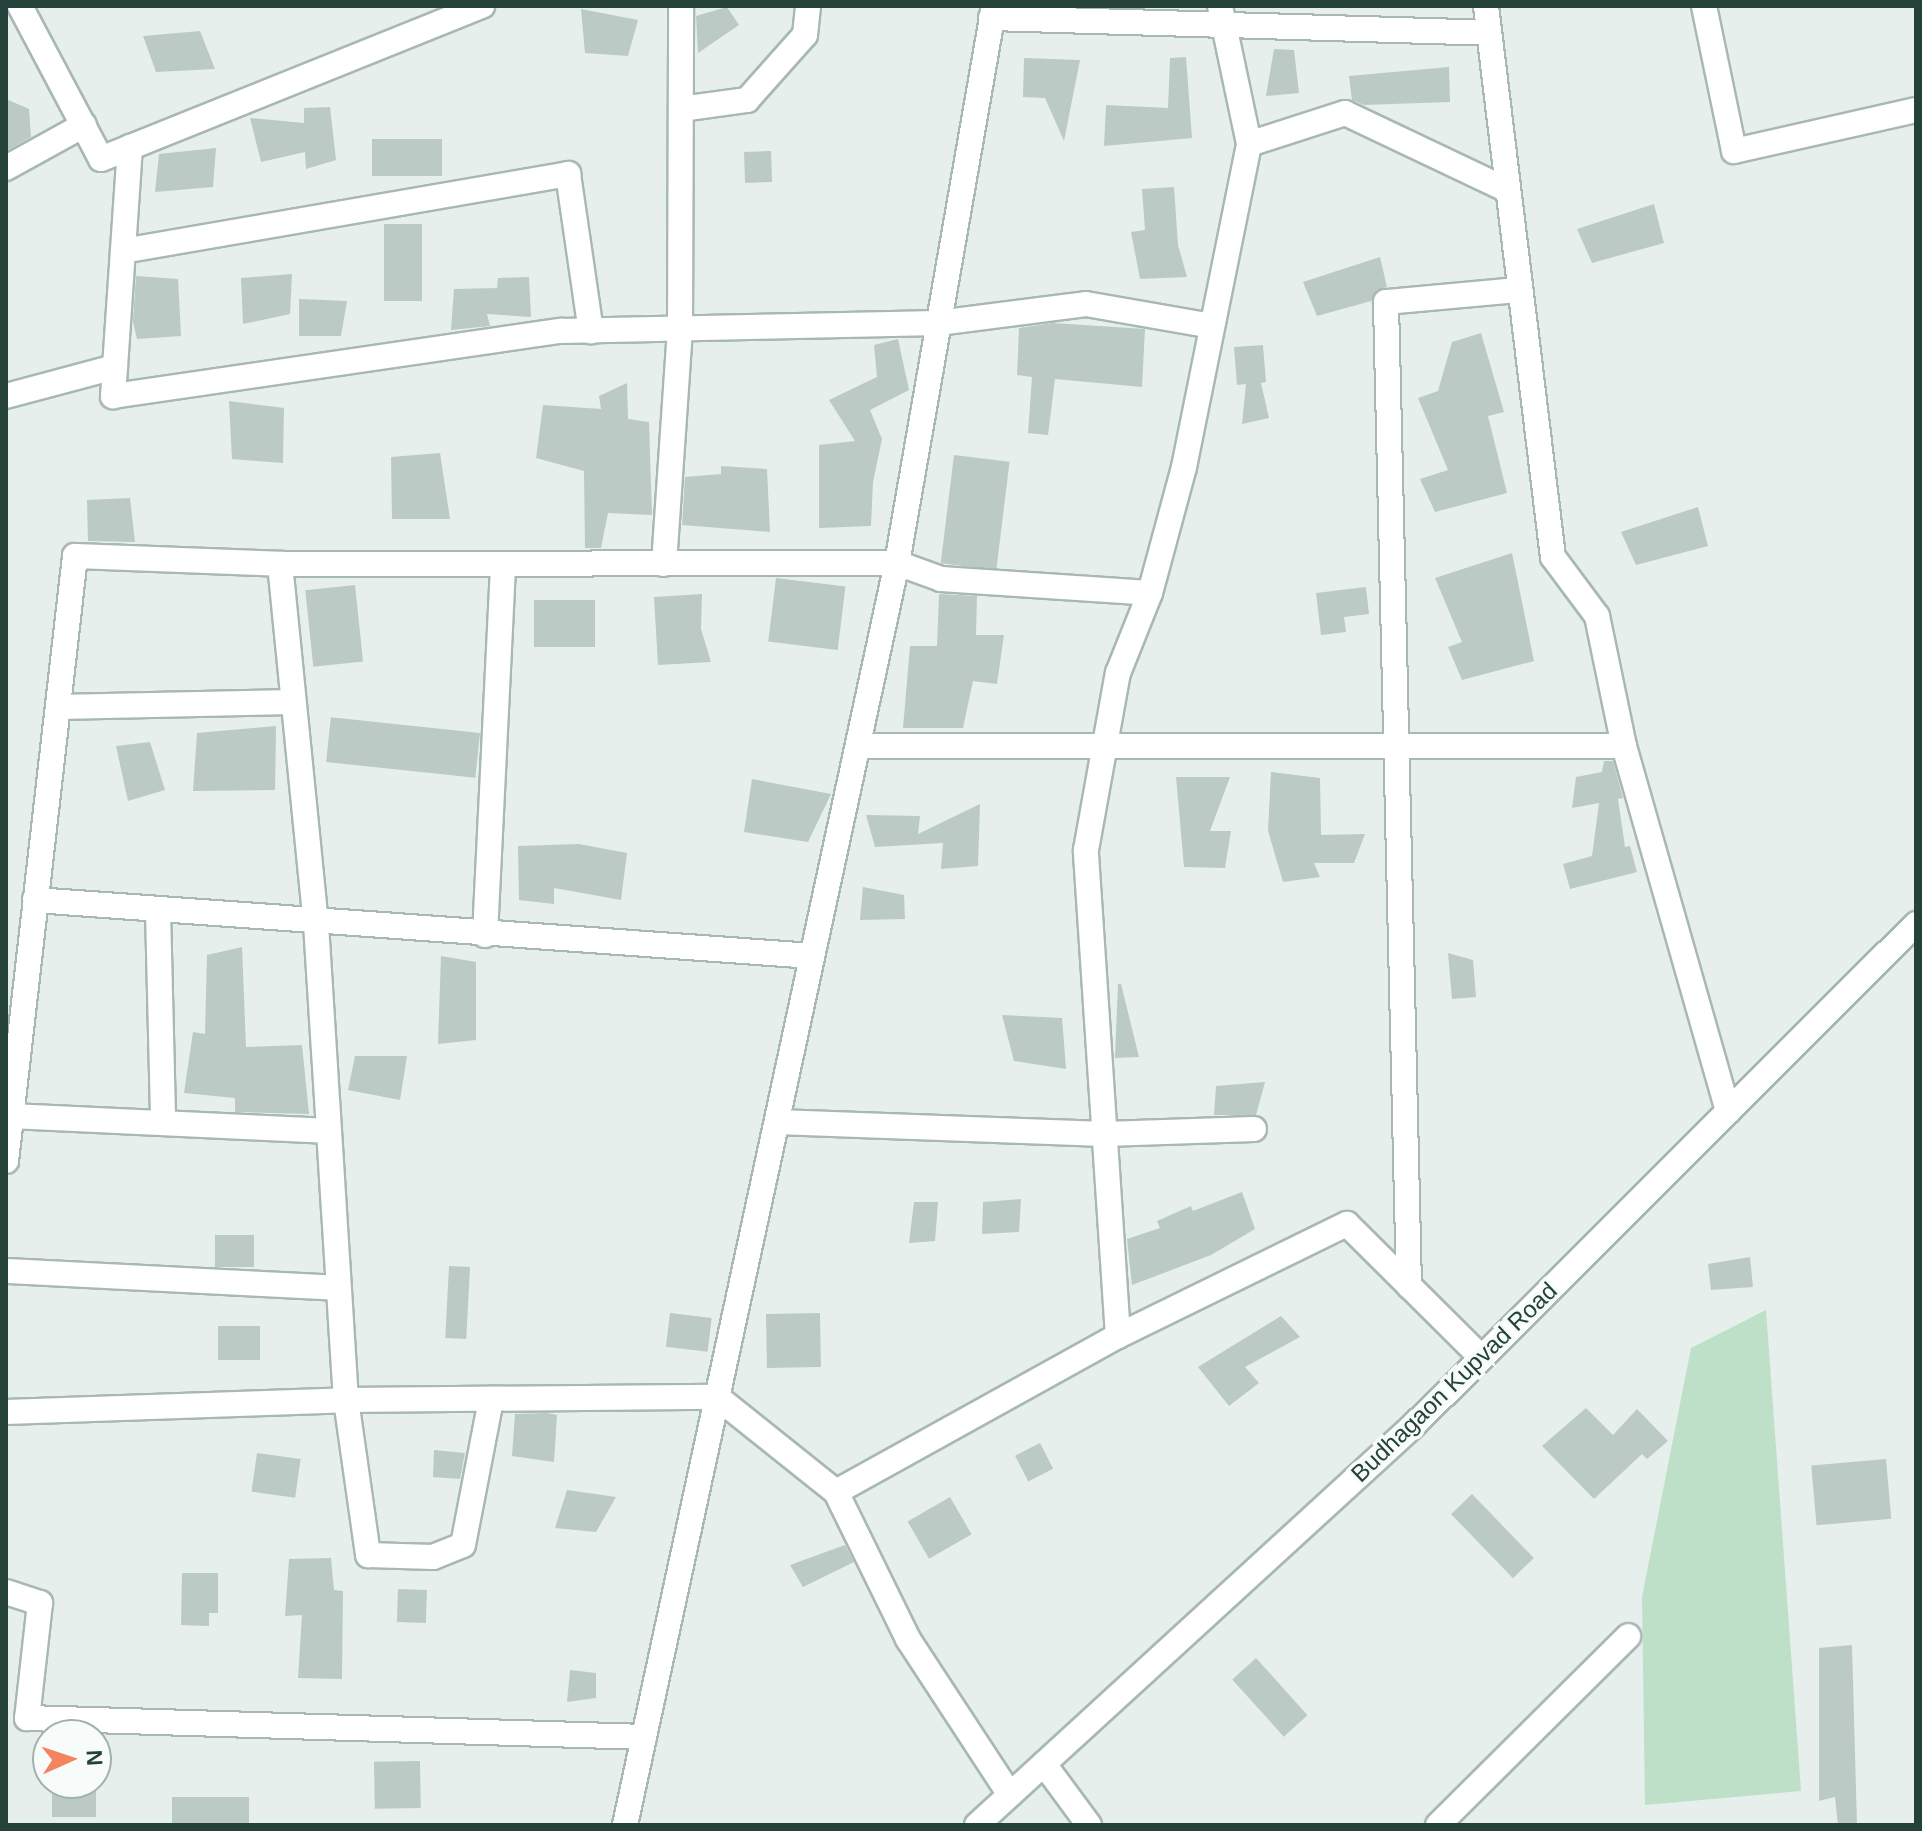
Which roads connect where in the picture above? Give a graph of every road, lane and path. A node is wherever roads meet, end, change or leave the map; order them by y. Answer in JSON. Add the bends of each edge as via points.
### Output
{"nodes":[{"id":1,"x":20,"y":6,"type":"edge"},
{"id":2,"x":482,"y":6,"type":"edge"},
{"id":3,"x":681,"y":6,"type":"edge"},
{"id":4,"x":808,"y":6,"type":"edge"},
{"id":5,"x":1486,"y":6,"type":"edge"},
{"id":6,"x":1704,"y":6,"type":"edge"},
{"id":7,"x":992,"y":12,"type":"edge"},
{"id":8,"x":1220,"y":16,"type":"edge"},
{"id":9,"x":1489,"y":33,"type":"junction"},
{"id":10,"x":681,"y":109,"type":"junction"},
{"id":11,"x":1916,"y":110,"type":"edge"},
{"id":12,"x":84,"y":125,"type":"junction"},
{"id":13,"x":1249,"y":144,"type":"junction"},
{"id":14,"x":130,"y":147,"type":"junction"},
{"id":15,"x":6,"y":168,"type":"edge"},
{"id":16,"x":1507,"y":190,"type":"junction"},
{"id":17,"x":123,"y":251,"type":"junction"},
{"id":18,"x":1519,"y":290,"type":"junction"},
{"id":19,"x":938,"y":323,"type":"junction"},
{"id":20,"x":1212,"y":326,"type":"junction"},
{"id":21,"x":680,"y":330,"type":"junction"},
{"id":22,"x":591,"y":331,"type":"junction"},
{"id":23,"x":115,"y":367,"type":"junction"},
{"id":24,"x":6,"y":396,"type":"edge"},
{"id":25,"x":897,"y":563,"type":"junction"},
{"id":26,"x":280,"y":564,"type":"junction"},
{"id":27,"x":503,"y":564,"type":"junction"},
{"id":28,"x":664,"y":564,"type":"junction"},
{"id":29,"x":1150,"y":593,"type":"junction"},
{"id":30,"x":293,"y":702,"type":"junction"},
{"id":31,"x":58,"y":707,"type":"junction"},
{"id":32,"x":858,"y":746,"type":"junction"},
{"id":33,"x":1104,"y":746,"type":"junction"},
{"id":34,"x":1397,"y":746,"type":"junction"},
{"id":35,"x":1624,"y":746,"type":"junction"},
{"id":36,"x":35,"y":900,"type":"junction"},
{"id":37,"x":158,"y":911,"type":"junction"},
{"id":38,"x":316,"y":924,"type":"junction"},
{"id":39,"x":1916,"y":924,"type":"edge"},
{"id":40,"x":485,"y":935,"type":"junction"},
{"id":41,"x":812,"y":956,"type":"junction"},
{"id":42,"x":1728,"y":1111,"type":"junction"},
{"id":43,"x":12,"y":1116,"type":"junction"},
{"id":44,"x":163,"y":1121,"type":"junction"},
{"id":45,"x":777,"y":1122,"type":"junction"},
{"id":46,"x":1254,"y":1129,"type":"dead end"},
{"id":47,"x":329,"y":1131,"type":"junction"},
{"id":48,"x":1105,"y":1134,"type":"junction"},
{"id":49,"x":6,"y":1161,"type":"edge"},
{"id":50,"x":6,"y":1271,"type":"edge"},
{"id":51,"x":1409,"y":1286,"type":"junction"},
{"id":52,"x":339,"y":1288,"type":"junction"},
{"id":53,"x":1118,"y":1336,"type":"junction"},
{"id":54,"x":1481,"y":1357,"type":"junction"},
{"id":55,"x":717,"y":1397,"type":"junction"},
{"id":56,"x":491,"y":1399,"type":"junction"},
{"id":57,"x":346,"y":1400,"type":"junction"},
{"id":58,"x":6,"y":1412,"type":"edge"},
{"id":59,"x":836,"y":1492,"type":"junction"},
{"id":60,"x":6,"y":1592,"type":"edge"},
{"id":61,"x":1628,"y":1636,"type":"dead end"},
{"id":62,"x":644,"y":1737,"type":"junction"},
{"id":63,"x":1044,"y":1764,"type":"junction"},
{"id":64,"x":1010,"y":1795,"type":"junction"},
{"id":65,"x":625,"y":1825,"type":"edge"},
{"id":66,"x":977,"y":1825,"type":"edge"},
{"id":67,"x":1089,"y":1825,"type":"edge"},
{"id":68,"x":1438,"y":1825,"type":"edge"}],
"edges":[{"from":1,"to":12,"type":"street"},
{"from":2,"to":14,"type":"street"},
{"from":3,"to":10,"type":"street"},
{"from":4,"to":10,"type":"street","via":[[805,35],[747,100]]},
{"from":5,"to":9,"type":"street"},
{"from":6,"to":11,"type":"street","via":[[1734,151]]},
{"from":7,"to":8,"type":"street"},
{"from":7,"to":19,"type":"street"},
{"from":8,"to":9,"type":"street"},
{"from":8,"to":13,"type":"street"},
{"from":9,"to":16,"type":"street"},
{"from":10,"to":21,"type":"street"},
{"from":12,"to":14,"type":"street","via":[[101,159]]},
{"from":12,"to":15,"type":"street"},
{"from":13,"to":16,"type":"street","via":[[1345,113]]},
{"from":13,"to":20,"type":"street"},
{"from":14,"to":17,"type":"street"},
{"from":16,"to":18,"type":"street"},
{"from":17,"to":22,"type":"street","via":[[568,174]]},
{"from":17,"to":23,"type":"street"},
{"from":18,"to":34,"type":"street","via":[[1386,302]]},
{"from":18,"to":35,"type":"street","via":[[1553,557],[1597,616]]},
{"from":19,"to":20,"type":"street","via":[[1086,304]]},
{"from":19,"to":21,"type":"street"},
{"from":19,"to":25,"type":"street"},
{"from":20,"to":29,"type":"street","via":[[1184,467]]},
{"from":21,"to":22,"type":"street"},
{"from":21,"to":28,"type":"street"},
{"from":22,"to":23,"type":"street","via":[[362,356],[113,396]]},
{"from":23,"to":24,"type":"street"},
{"from":25,"to":28,"type":"street"},
{"from":25,"to":29,"type":"street","via":[[941,579]]},
{"from":25,"to":32,"type":"street"},
{"from":26,"to":27,"type":"street"},
{"from":26,"to":30,"type":"street"},
{"from":26,"to":31,"type":"street","via":[[75,556]]},
{"from":27,"to":28,"type":"street"},
{"from":27,"to":40,"type":"street"},
{"from":29,"to":33,"type":"street","via":[[1118,673]]},
{"from":30,"to":31,"type":"street"},
{"from":30,"to":38,"type":"street"},
{"from":31,"to":36,"type":"street"},
{"from":32,"to":33,"type":"street"},
{"from":32,"to":41,"type":"street"},
{"from":33,"to":34,"type":"street"},
{"from":33,"to":48,"type":"street","via":[[1086,850]]},
{"from":34,"to":35,"type":"street"},
{"from":34,"to":51,"type":"street"},
{"from":35,"to":42,"type":"street"},
{"from":36,"to":37,"type":"street"},
{"from":36,"to":43,"type":"street"},
{"from":37,"to":38,"type":"street"},
{"from":37,"to":44,"type":"street"},
{"from":38,"to":40,"type":"street"},
{"from":38,"to":47,"type":"street"},
{"from":39,"to":42,"type":"street","name":"Budhagaon Kupvad Road"},
{"from":40,"to":41,"type":"street"},
{"from":41,"to":45,"type":"street"},
{"from":42,"to":54,"type":"street","name":"Budhagaon Kupvad Road"},
{"from":43,"to":44,"type":"street"},
{"from":43,"to":49,"type":"street"},
{"from":44,"to":47,"type":"street"},
{"from":45,"to":48,"type":"street"},
{"from":45,"to":55,"type":"street"},
{"from":46,"to":48,"type":"street"},
{"from":47,"to":52,"type":"street"},
{"from":48,"to":53,"type":"street"},
{"from":50,"to":52,"type":"street"},
{"from":51,"to":53,"type":"street","via":[[1347,1224]]},
{"from":51,"to":54,"type":"street"},
{"from":52,"to":57,"type":"street"},
{"from":53,"to":59,"type":"street"},
{"from":54,"to":63,"type":"street","name":"Budhagaon Kupvad Road"},
{"from":55,"to":56,"type":"street"},
{"from":55,"to":59,"type":"street"},
{"from":55,"to":62,"type":"street"},
{"from":56,"to":57,"type":"street"},
{"from":56,"to":57,"type":"street","via":[[463,1545],[433,1557],[368,1555]]},
{"from":57,"to":58,"type":"street"},
{"from":59,"to":64,"type":"street","via":[[908,1639]]},
{"from":60,"to":62,"type":"street","via":[[40,1603],[27,1718]]},
{"from":61,"to":68,"type":"street"},
{"from":62,"to":65,"type":"street"},
{"from":63,"to":64,"type":"street","name":"Budhagaon Kupvad Road"},
{"from":63,"to":67,"type":"street"},
{"from":64,"to":66,"type":"street","name":"Budhagaon Kupvad Road"}]}
